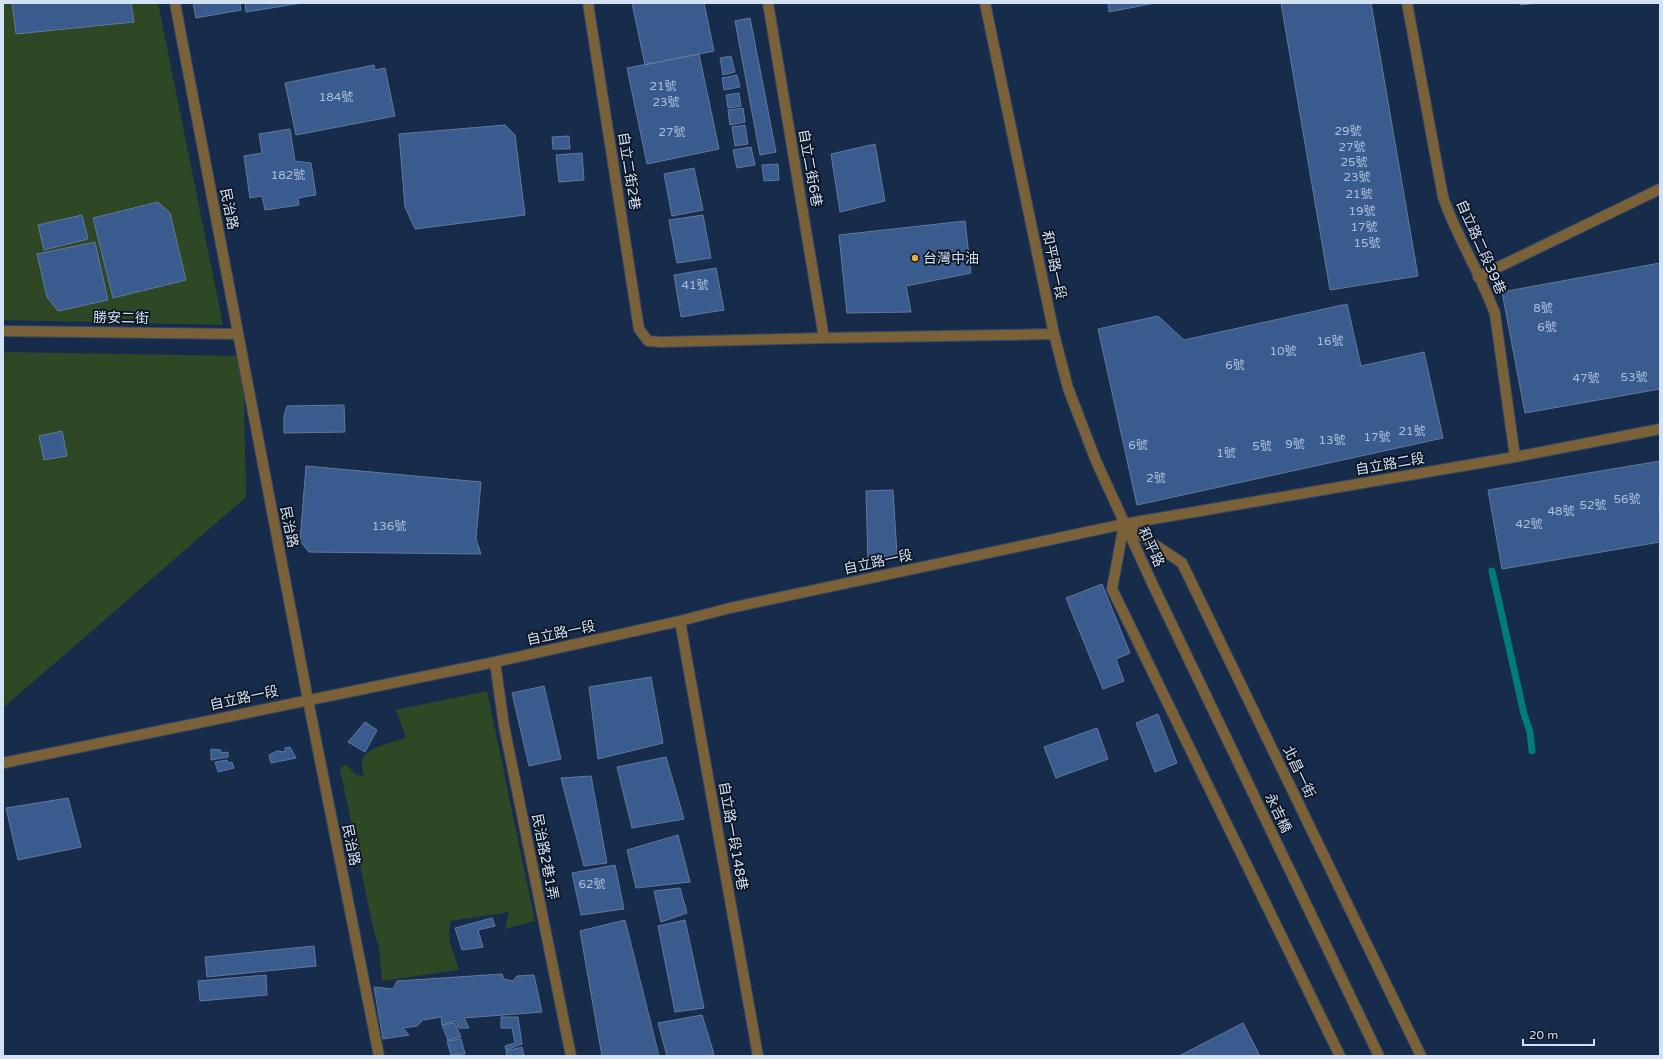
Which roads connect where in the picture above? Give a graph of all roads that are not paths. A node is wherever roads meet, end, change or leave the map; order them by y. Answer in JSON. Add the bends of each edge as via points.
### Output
{"nodes":[{"id":1,"x":175,"y":3,"type":"edge"},
{"id":2,"x":588,"y":3,"type":"edge"},
{"id":3,"x":768,"y":3,"type":"edge"},
{"id":4,"x":985,"y":3,"type":"edge"},
{"id":5,"x":1407,"y":3,"type":"edge"},
{"id":6,"x":1660,"y":189,"type":"edge"},
{"id":7,"x":1478,"y":277,"type":"junction"},
{"id":8,"x":3,"y":331,"type":"edge"},
{"id":9,"x":238,"y":334,"type":"junction"},
{"id":10,"x":1054,"y":334,"type":"junction"},
{"id":11,"x":824,"y":338,"type":"junction"},
{"id":12,"x":1660,"y":429,"type":"edge"},
{"id":13,"x":1515,"y":457,"type":"junction"},
{"id":14,"x":1124,"y":524,"type":"junction"},
{"id":15,"x":1152,"y":583,"type":"joint"},
{"id":16,"x":680,"y":621,"type":"junction"},
{"id":17,"x":495,"y":662,"type":"junction"},
{"id":18,"x":308,"y":700,"type":"junction"},
{"id":19,"x":3,"y":763,"type":"edge"},
{"id":20,"x":378,"y":1056,"type":"edge"},
{"id":21,"x":571,"y":1056,"type":"edge"},
{"id":22,"x":758,"y":1056,"type":"edge"},
{"id":23,"x":1340,"y":1056,"type":"edge"},
{"id":24,"x":1379,"y":1056,"type":"edge"},
{"id":25,"x":1421,"y":1056,"type":"edge"}],
"edges":[{"from":1,"to":9,"type":"street","name":"民治路"},
{"from":2,"to":11,"type":"street","name":"自立二街2巷","via":[[639,329],[648,341],[661,342]]},
{"from":3,"to":11,"type":"street","name":"自立二街6巷"},
{"from":4,"to":10,"type":"street","name":"和平路一段"},
{"from":5,"to":7,"type":"street","name":"自立路二段39巷","via":[[1443,197]]},
{"from":6,"to":7,"type":"street"},
{"from":7,"to":13,"type":"street","name":"自立路二段39巷","via":[[1495,314]]},
{"from":8,"to":9,"type":"street","name":"勝安二街"},
{"from":9,"to":18,"type":"street","name":"民治路"},
{"from":10,"to":11,"type":"street"},
{"from":10,"to":14,"type":"street","name":"和平路一段","via":[[1068,388]]},
{"from":12,"to":13,"type":"street","name":"自立路二段"},
{"from":13,"to":14,"type":"street","name":"自立路二段"},
{"from":14,"to":15,"type":"street","name":"和平路"},
{"from":14,"to":16,"type":"street","name":"自立路一段","via":[[730,608]]},
{"from":14,"to":23,"type":"street","via":[[1112,589]]},
{"from":14,"to":25,"type":"street","name":"北昌一街","via":[[1182,563]]},
{"from":15,"to":24,"type":"street","name":"永吉橋"},
{"from":16,"to":17,"type":"street","name":"自立路一段"},
{"from":16,"to":22,"type":"street","name":"自立路一段148巷"},
{"from":17,"to":18,"type":"street","name":"自立路一段"},
{"from":17,"to":21,"type":"street","name":"民治路2巷1弄","via":[[504,726]]},
{"from":18,"to":19,"type":"street","name":"自立路一段"},
{"from":18,"to":20,"type":"street","name":"民治路"}]}
